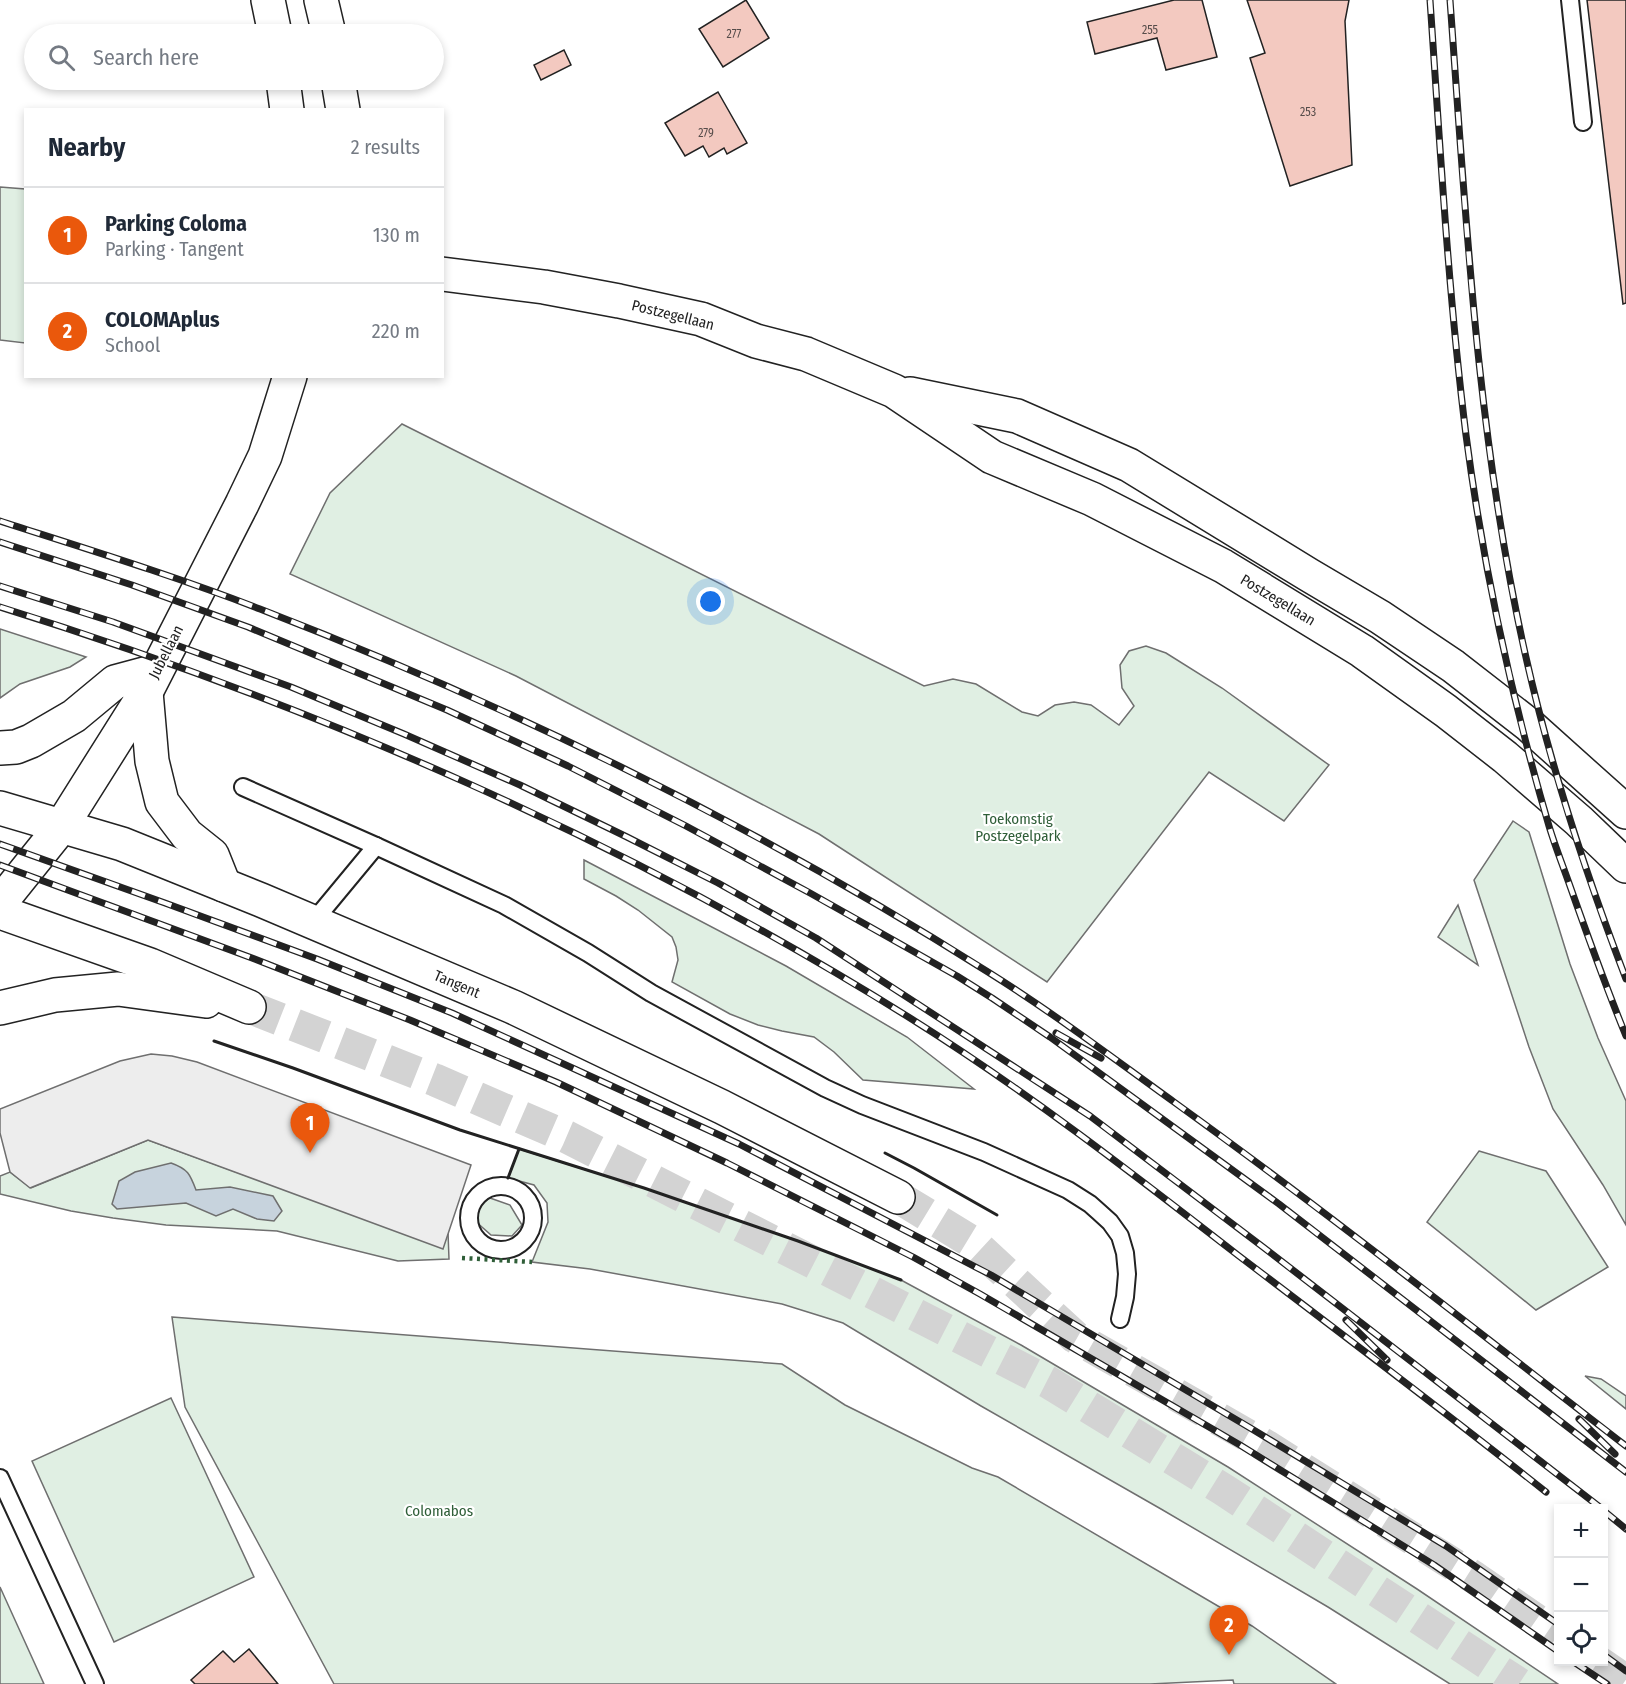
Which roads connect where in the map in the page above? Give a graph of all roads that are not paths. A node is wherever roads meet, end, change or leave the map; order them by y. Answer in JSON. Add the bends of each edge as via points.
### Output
{"nodes":[{"id":1,"x":268,"y":0,"type":"edge"},
{"id":2,"x":321,"y":0,"type":"edge"},
{"id":3,"x":1570,"y":0,"type":"edge"},
{"id":4,"x":273,"y":24,"type":"edge"},
{"id":5,"x":327,"y":24,"type":"edge"},
{"id":6,"x":284,"y":90,"type":"edge"},
{"id":7,"x":340,"y":90,"type":"edge"},
{"id":8,"x":287,"y":108,"type":"edge"},
{"id":9,"x":344,"y":108,"type":"edge"},
{"id":10,"x":1583,"y":122,"type":"dead end"},
{"id":11,"x":444,"y":274,"type":"edge"},
{"id":12,"x":289,"y":378,"type":"edge"},
{"id":13,"x":894,"y":391,"type":"junction"},
{"id":14,"x":151,"y":681,"type":"junction"},
{"id":15,"x":0,"y":748,"type":"edge"},
{"id":16,"x":243,"y":787,"type":"dead end"},
{"id":17,"x":0,"y":808,"type":"edge"},
{"id":18,"x":1626,"y":813,"type":"edge"},
{"id":19,"x":61,"y":827,"type":"junction"},
{"id":20,"x":376,"y":846,"type":"junction"},
{"id":21,"x":1626,"y":866,"type":"edge"},
{"id":22,"x":224,"y":885,"type":"junction"},
{"id":23,"x":0,"y":903,"type":"edge"},
{"id":24,"x":0,"y":912,"type":"edge"},
{"id":25,"x":313,"y":922,"type":"junction"},
{"id":26,"x":0,"y":1008,"type":"edge"},
{"id":27,"x":898,"y":1197,"type":"tunnel mouth"},
{"id":28,"x":1120,"y":1319,"type":"dead end"},
{"id":29,"x":0,"y":1478,"type":"edge"},
{"id":30,"x":95,"y":1684,"type":"edge"}],
"edges":[{"from":1,"to":4,"type":"main road"},
{"from":2,"to":5,"type":"main road"},
{"from":3,"to":10,"type":"lane"},
{"from":6,"to":8,"type":"main road"},
{"from":7,"to":9,"type":"main road"},
{"from":11,"to":13,"type":"main road","name":"Postzegellaan","via":[[544,287],[701,319],[756,341],[806,354]]},
{"from":12,"to":14,"type":"main road","name":"Jubellaan","via":[[265,456]]},
{"from":13,"to":18,"type":"main road","name":"Postzegellaan","via":[[1017,416],[1129,465],[1454,666],[1529,725]]},
{"from":13,"to":21,"type":"main road","name":"Postzegellaan","via":[[992,457],[1092,500],[1223,566],[1362,651],[1505,757]]},
{"from":14,"to":15,"type":"main road","via":[[115,682],[74,716],[31,741]]},
{"from":14,"to":19,"type":"main road","name":"Jubellaan"},
{"from":14,"to":22,"type":"main road","via":[[152,761],[162,802],[187,835],[212,855]]},
{"from":16,"to":20,"type":"lane"},
{"from":17,"to":19,"type":"main road","name":"Tangent"},
{"from":19,"to":22,"type":"main road","name":"Tangent","via":[[122,844]]},
{"from":19,"to":23,"type":"main road","name":"Jubellaan"},
{"from":20,"to":25,"type":"lane"},
{"from":20,"to":28,"type":"lane","via":[[504,905],[651,993],[825,1088],[1068,1190],[1090,1204],[1120,1236],[1127,1274]]},
{"from":22,"to":25,"type":"main road","name":"Tangent"},
{"from":24,"to":26,"type":"main road","via":[[150,965],[246,1005],[118,989],[55,995]]},
{"from":25,"to":27,"type":"main road","name":"Tangent","via":[[513,1007]]},
{"from":29,"to":30,"type":"lane"}]}
